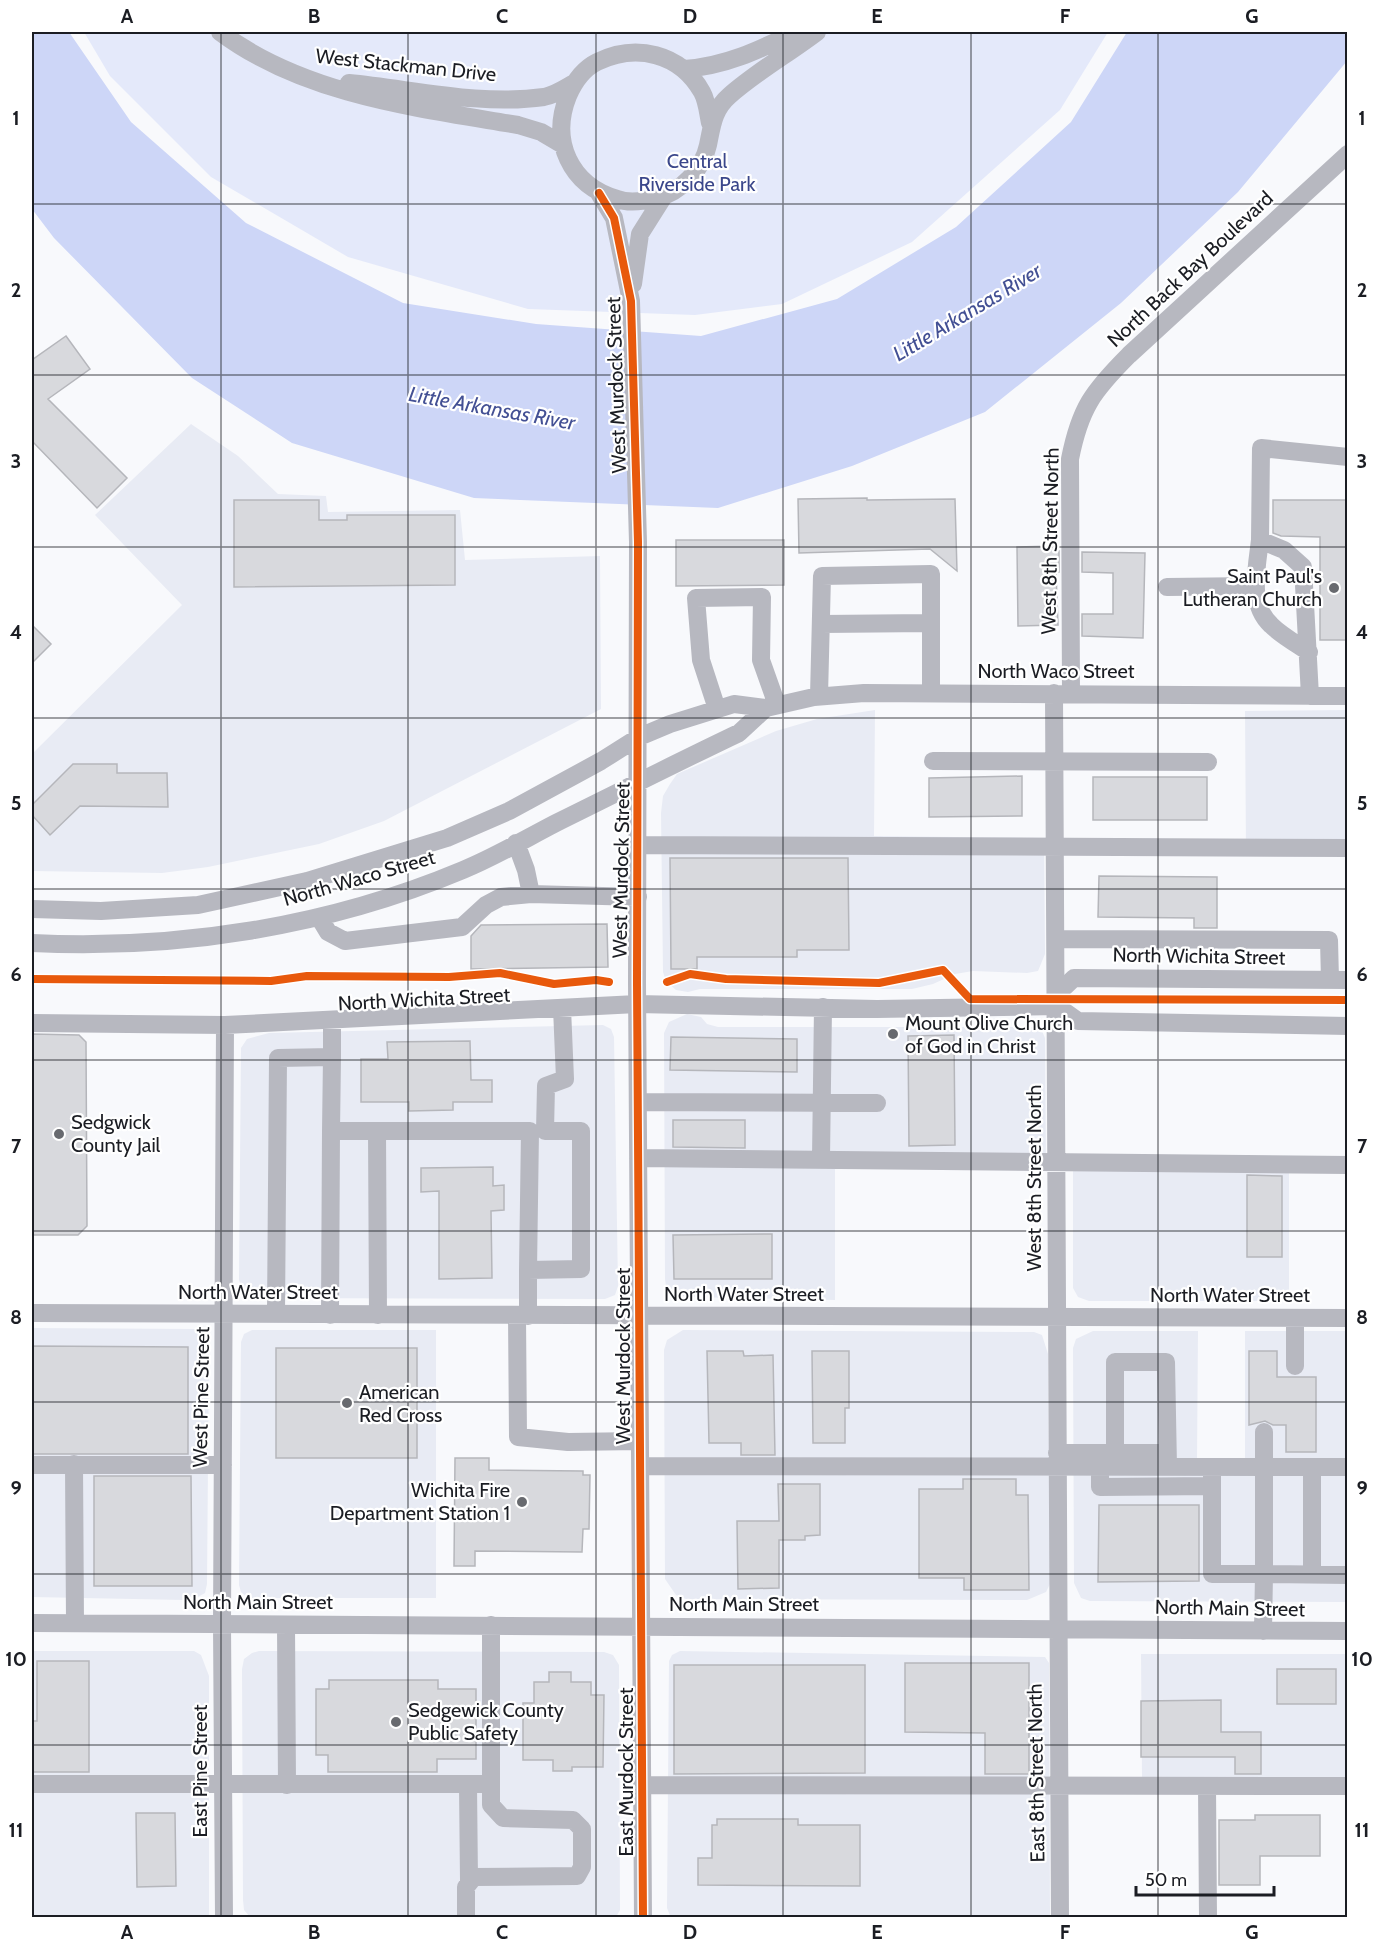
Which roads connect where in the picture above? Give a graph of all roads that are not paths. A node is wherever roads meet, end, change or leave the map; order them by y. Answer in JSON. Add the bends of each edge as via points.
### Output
{"nodes":[{"id":1,"x":220,"y":32,"type":"edge"},
{"id":2,"x":796,"y":32,"type":"edge"},
{"id":3,"x":816,"y":32,"type":"edge"},
{"id":4,"x":684,"y":69,"type":"junction"},
{"id":5,"x":302,"y":77,"type":"junction"},
{"id":6,"x":574,"y":83,"type":"junction"},
{"id":7,"x":710,"y":123,"type":"junction"},
{"id":8,"x":563,"y":145,"type":"junction"},
{"id":9,"x":1347,"y":154,"type":"edge"},
{"id":10,"x":599,"y":193,"type":"junction"},
{"id":11,"x":664,"y":196,"type":"junction"},
{"id":12,"x":631,"y":301,"type":"junction"},
{"id":13,"x":1076,"y":427,"type":"joint"},
{"id":14,"x":1347,"y":457,"type":"edge"},
{"id":15,"x":1260,"y":540,"type":"junction"},
{"id":16,"x":1256,"y":586,"type":"junction"},
{"id":17,"x":1167,"y":587,"type":"dead end"},
{"id":18,"x":931,"y":623,"type":"junction"},
{"id":19,"x":821,"y":624,"type":"junction"},
{"id":20,"x":1309,"y":652,"type":"junction"},
{"id":21,"x":931,"y":693,"type":"junction"},
{"id":22,"x":1063,"y":693,"type":"junction"},
{"id":23,"x":819,"y":696,"type":"junction"},
{"id":24,"x":1310,"y":696,"type":"junction"},
{"id":25,"x":1347,"y":696,"type":"edge"},
{"id":26,"x":771,"y":707,"type":"junction"},
{"id":27,"x":717,"y":709,"type":"junction"},
{"id":28,"x":639,"y":737,"type":"junction"},
{"id":29,"x":933,"y":761,"type":"dead end"},
{"id":30,"x":1055,"y":762,"type":"junction"},
{"id":31,"x":1208,"y":762,"type":"dead end"},
{"id":32,"x":639,"y":782,"type":"junction"},
{"id":33,"x":516,"y":843,"type":"junction"},
{"id":34,"x":638,"y":845,"type":"junction"},
{"id":35,"x":1055,"y":847,"type":"junction"},
{"id":36,"x":1347,"y":848,"type":"edge"},
{"id":37,"x":531,"y":894,"type":"junction"},
{"id":38,"x":638,"y":897,"type":"junction"},
{"id":39,"x":32,"y":909,"type":"edge"},
{"id":40,"x":319,"y":917,"type":"junction"},
{"id":41,"x":1056,"y":939,"type":"junction"},
{"id":42,"x":32,"y":943,"type":"edge"},
{"id":43,"x":1339,"y":980,"type":"edge"},
{"id":44,"x":1057,"y":1000,"type":"junction"},
{"id":45,"x":637,"y":1004,"type":"junction"},
{"id":46,"x":823,"y":1007,"type":"junction"},
{"id":47,"x":562,"y":1008,"type":"junction"},
{"id":48,"x":332,"y":1020,"type":"junction"},
{"id":49,"x":32,"y":1023,"type":"edge"},
{"id":50,"x":225,"y":1026,"type":"junction"},
{"id":51,"x":1347,"y":1026,"type":"edge"},
{"id":52,"x":332,"y":1057,"type":"junction"},
{"id":53,"x":638,"y":1102,"type":"junction"},
{"id":54,"x":822,"y":1103,"type":"junction"},
{"id":55,"x":877,"y":1103,"type":"dead end"},
{"id":56,"x":331,"y":1131,"type":"junction"},
{"id":57,"x":377,"y":1131,"type":"junction"},
{"id":58,"x":537,"y":1131,"type":"junction"},
{"id":59,"x":638,"y":1158,"type":"junction"},
{"id":60,"x":821,"y":1159,"type":"junction"},
{"id":61,"x":1056,"y":1161,"type":"junction"},
{"id":62,"x":1347,"y":1165,"type":"edge"},
{"id":63,"x":528,"y":1270,"type":"junction"},
{"id":64,"x":32,"y":1313,"type":"edge"},
{"id":65,"x":225,"y":1314,"type":"junction"},
{"id":66,"x":276,"y":1314,"type":"junction"},
{"id":67,"x":330,"y":1315,"type":"junction"},
{"id":68,"x":378,"y":1315,"type":"junction"},
{"id":69,"x":522,"y":1316,"type":"junction"},
{"id":70,"x":639,"y":1316,"type":"junction"},
{"id":71,"x":1057,"y":1318,"type":"junction"},
{"id":72,"x":1294,"y":1318,"type":"junction"},
{"id":73,"x":1347,"y":1318,"type":"edge"},
{"id":74,"x":1295,"y":1366,"type":"dead end"},
{"id":75,"x":1264,"y":1432,"type":"dead end"},
{"id":76,"x":640,"y":1441,"type":"junction"},
{"id":77,"x":1115,"y":1453,"type":"junction"},
{"id":78,"x":1057,"y":1460,"type":"junction"},
{"id":79,"x":1167,"y":1460,"type":"junction"},
{"id":80,"x":74,"y":1464,"type":"junction"},
{"id":81,"x":32,"y":1465,"type":"edge"},
{"id":82,"x":223,"y":1465,"type":"junction"},
{"id":83,"x":640,"y":1466,"type":"junction"},
{"id":84,"x":1100,"y":1467,"type":"junction"},
{"id":85,"x":1212,"y":1467,"type":"junction"},
{"id":86,"x":1265,"y":1467,"type":"junction"},
{"id":87,"x":1312,"y":1467,"type":"junction"},
{"id":88,"x":1347,"y":1467,"type":"edge"},
{"id":89,"x":1212,"y":1486,"type":"junction"},
{"id":90,"x":1264,"y":1574,"type":"junction"},
{"id":91,"x":1312,"y":1575,"type":"junction"},
{"id":92,"x":1347,"y":1575,"type":"edge"},
{"id":93,"x":32,"y":1623,"type":"edge"},
{"id":94,"x":75,"y":1623,"type":"junction"},
{"id":95,"x":222,"y":1624,"type":"junction"},
{"id":96,"x":286,"y":1625,"type":"junction"},
{"id":97,"x":491,"y":1625,"type":"junction"},
{"id":98,"x":641,"y":1626,"type":"junction"},
{"id":99,"x":1058,"y":1628,"type":"junction"},
{"id":100,"x":1263,"y":1631,"type":"junction"},
{"id":101,"x":1347,"y":1631,"type":"edge"},
{"id":102,"x":32,"y":1784,"type":"edge"},
{"id":103,"x":491,"y":1784,"type":"junction"},
{"id":104,"x":223,"y":1785,"type":"junction"},
{"id":105,"x":286,"y":1785,"type":"junction"},
{"id":106,"x":468,"y":1785,"type":"junction"},
{"id":107,"x":642,"y":1785,"type":"junction"},
{"id":108,"x":1059,"y":1786,"type":"junction"},
{"id":109,"x":1207,"y":1786,"type":"junction"},
{"id":110,"x":1347,"y":1786,"type":"edge"},
{"id":111,"x":469,"y":1881,"type":"junction"},
{"id":112,"x":224,"y":1917,"type":"edge"},
{"id":113,"x":465,"y":1917,"type":"edge"},
{"id":114,"x":643,"y":1917,"type":"edge"},
{"id":115,"x":1060,"y":1917,"type":"edge"},
{"id":116,"x":1208,"y":1917,"type":"edge"}],
"edges":[{"from":1,"to":5,"type":"street","name":"West Stackman Drive"},
{"from":2,"to":4,"type":"street","via":[[758,52],[722,64]]},
{"from":3,"to":7,"type":"street","via":[[727,97]]},
{"from":4,"to":6,"type":"street","name":"West Murdock Street","via":[[663,56],[639,51],[614,54]]},
{"from":4,"to":7,"type":"street","name":"West Murdock Street","via":[[703,93]]},
{"from":5,"to":6,"type":"street","name":"West Stackman Drive","via":[[486,98],[545,96]]},
{"from":5,"to":8,"type":"street","name":"West Stackman Drive","via":[[365,96],[518,125]]},
{"from":6,"to":8,"type":"street","name":"West Murdock Street","via":[[561,113]]},
{"from":7,"to":11,"type":"street","name":"West Murdock Street","via":[[708,146],[699,167],[684,184]]},
{"from":8,"to":10,"type":"street","name":"West Murdock Street","via":[[570,164]]},
{"from":9,"to":13,"type":"street","name":"North Back Bay Boulevard","via":[[1106,379],[1084,408]]},
{"from":10,"to":11,"type":"street","name":"West Murdock Street","via":[[620,201],[643,202]]},
{"from":10,"to":12,"type":"street","name":"West Murdock Street","via":[[614,218]]},
{"from":11,"to":12,"type":"street","name":"West Murdock Street","via":[[640,234]]},
{"from":12,"to":28,"type":"street","name":"West Murdock Street"},
{"from":13,"to":22,"type":"street","name":"West 8th Street North","via":[[1070,459]]},
{"from":14,"to":15,"type":"street","via":[[1261,448]]},
{"from":15,"to":16,"type":"street"},
{"from":15,"to":20,"type":"street","via":[[1284,550],[1303,567]]},
{"from":16,"to":17,"type":"street"},
{"from":16,"to":20,"type":"street","via":[[1259,607],[1269,624]]},
{"from":18,"to":19,"type":"street"},
{"from":18,"to":19,"type":"street","via":[[931,574],[822,576]]},
{"from":18,"to":21,"type":"street"},
{"from":19,"to":23,"type":"street"},
{"from":20,"to":24,"type":"street"},
{"from":21,"to":22,"type":"street","name":"North Waco Street"},
{"from":21,"to":23,"type":"street","name":"North Waco Street"},
{"from":22,"to":24,"type":"street","name":"North Waco Street"},
{"from":22,"to":30,"type":"street","name":"West 8th Street North"},
{"from":23,"to":26,"type":"street","name":"North Waco Street"},
{"from":24,"to":25,"type":"street","name":"North Waco Street"},
{"from":26,"to":27,"type":"street","name":"North Waco Street","via":[[734,704]]},
{"from":26,"to":27,"type":"street","via":[[761,660],[762,597],[696,598],[701,660]]},
{"from":26,"to":32,"type":"street","name":"North Waco Street","via":[[739,733]]},
{"from":27,"to":28,"type":"street","name":"North Waco Street"},
{"from":28,"to":32,"type":"street","name":"West Murdock Street"},
{"from":28,"to":39,"type":"street","name":"North Waco Street","via":[[509,811],[447,838],[307,881],[198,905],[100,911]]},
{"from":29,"to":30,"type":"street"},
{"from":30,"to":31,"type":"street"},
{"from":30,"to":35,"type":"street","name":"West 8th Street North"},
{"from":32,"to":33,"type":"street","name":"North Waco Street"},
{"from":32,"to":34,"type":"street","name":"West Murdock Street"},
{"from":33,"to":37,"type":"street"},
{"from":33,"to":40,"type":"street","name":"North Waco Street","via":[[464,870],[395,896]]},
{"from":34,"to":35,"type":"street"},
{"from":34,"to":38,"type":"street","name":"West Murdock Street"},
{"from":35,"to":36,"type":"street"},
{"from":35,"to":41,"type":"street","name":"West 8th Street North"},
{"from":37,"to":38,"type":"street"},
{"from":37,"to":40,"type":"street","via":[[501,897],[462,927],[378,938],[345,941],[328,932]]},
{"from":38,"to":45,"type":"street","name":"West Murdock Street"},
{"from":40,"to":42,"type":"street","name":"North Waco Street","via":[[229,935],[142,943]]},
{"from":41,"to":43,"type":"street","via":[[1329,940]]},
{"from":41,"to":44,"type":"street","name":"West 8th Street North"},
{"from":43,"to":44,"type":"street","name":"North Wichita Street","via":[[1074,978]]},
{"from":44,"to":46,"type":"street","name":"North Wichita Street"},
{"from":44,"to":51,"type":"street","via":[[1077,1021]]},
{"from":44,"to":61,"type":"street","name":"West 8th Street North"},
{"from":45,"to":46,"type":"street","name":"North Wichita Street"},
{"from":45,"to":47,"type":"street","name":"North Wichita Street"},
{"from":45,"to":53,"type":"street","name":"West Murdock Street"},
{"from":46,"to":54,"type":"street"},
{"from":47,"to":48,"type":"street","name":"North Wichita Street"},
{"from":47,"to":58,"type":"street","via":[[565,1079],[546,1086]]},
{"from":48,"to":50,"type":"street","name":"North Wichita Street"},
{"from":48,"to":52,"type":"street"},
{"from":49,"to":50,"type":"street","name":"North Wichita Street"},
{"from":50,"to":65,"type":"street","name":"West Pine Street"},
{"from":52,"to":56,"type":"street"},
{"from":52,"to":66,"type":"street","via":[[278,1058]]},
{"from":53,"to":54,"type":"street"},
{"from":53,"to":59,"type":"street","name":"West Murdock Street"},
{"from":54,"to":55,"type":"street"},
{"from":54,"to":60,"type":"street"},
{"from":56,"to":57,"type":"street"},
{"from":56,"to":67,"type":"street"},
{"from":57,"to":58,"type":"street"},
{"from":57,"to":68,"type":"street"},
{"from":58,"to":63,"type":"street"},
{"from":58,"to":63,"type":"street","via":[[581,1131],[581,1269]]},
{"from":59,"to":60,"type":"street"},
{"from":59,"to":70,"type":"street","name":"West Murdock Street"},
{"from":60,"to":61,"type":"street"},
{"from":61,"to":62,"type":"street"},
{"from":61,"to":71,"type":"street","name":"West 8th Street North"},
{"from":63,"to":69,"type":"street"},
{"from":64,"to":65,"type":"street","name":"North Water Street"},
{"from":65,"to":66,"type":"street","name":"North Water Street"},
{"from":65,"to":82,"type":"street","name":"West Pine Street"},
{"from":66,"to":67,"type":"street","name":"North Water Street"},
{"from":67,"to":68,"type":"street","name":"North Water Street"},
{"from":68,"to":69,"type":"street","name":"North Water Street"},
{"from":69,"to":70,"type":"street","name":"North Water Street"},
{"from":69,"to":76,"type":"street","via":[[518,1437],[568,1442]]},
{"from":70,"to":71,"type":"street","name":"North Water Street"},
{"from":70,"to":76,"type":"street","name":"West Murdock Street"},
{"from":71,"to":72,"type":"street","name":"North Water Street"},
{"from":71,"to":78,"type":"street","name":"West 8th Street North"},
{"from":72,"to":73,"type":"street","name":"North Water Street"},
{"from":72,"to":74,"type":"street"},
{"from":75,"to":86,"type":"street"},
{"from":76,"to":83,"type":"street","name":"West Murdock Street"},
{"from":77,"to":78,"type":"street"},
{"from":77,"to":79,"type":"street"},
{"from":77,"to":79,"type":"street","via":[[1115,1362],[1166,1362]]},
{"from":78,"to":83,"type":"street"},
{"from":78,"to":84,"type":"street"},
{"from":78,"to":99,"type":"street","name":"West 8th Street North"},
{"from":79,"to":84,"type":"street"},
{"from":79,"to":85,"type":"street"},
{"from":80,"to":81,"type":"street"},
{"from":80,"to":82,"type":"street"},
{"from":80,"to":94,"type":"street"},
{"from":82,"to":95,"type":"street","name":"West Pine Street"},
{"from":83,"to":98,"type":"street","name":"West Murdock Street"},
{"from":84,"to":89,"type":"street","via":[[1100,1487]]},
{"from":85,"to":86,"type":"street"},
{"from":85,"to":89,"type":"street"},
{"from":86,"to":87,"type":"street"},
{"from":86,"to":90,"type":"street"},
{"from":87,"to":88,"type":"street"},
{"from":87,"to":91,"type":"street"},
{"from":89,"to":90,"type":"street","via":[[1212,1574]]},
{"from":90,"to":91,"type":"street"},
{"from":90,"to":100,"type":"street"},
{"from":91,"to":92,"type":"street"},
{"from":93,"to":94,"type":"street","name":"North Main Street"},
{"from":94,"to":95,"type":"street","name":"North Main Street"},
{"from":95,"to":96,"type":"street","name":"North Main Street"},
{"from":95,"to":104,"type":"street","name":"East Pine Street"},
{"from":96,"to":97,"type":"street","name":"North Main Street"},
{"from":96,"to":105,"type":"street"},
{"from":97,"to":98,"type":"street","name":"North Main Street"},
{"from":97,"to":103,"type":"street"},
{"from":98,"to":99,"type":"street","name":"North Main Street"},
{"from":98,"to":107,"type":"street","name":"East Murdock Street"},
{"from":99,"to":100,"type":"street","name":"North Main Street"},
{"from":99,"to":108,"type":"street","name":"East 8th Street North"},
{"from":100,"to":101,"type":"street","name":"North Main Street"},
{"from":102,"to":104,"type":"street"},
{"from":103,"to":106,"type":"street"},
{"from":103,"to":111,"type":"street","via":[[491,1805],[503,1818],[573,1820],[579,1824],[582,1868],[577,1876],[474,1876]]},
{"from":104,"to":105,"type":"street"},
{"from":104,"to":112,"type":"street","name":"East Pine Street"},
{"from":105,"to":106,"type":"street"},
{"from":106,"to":111,"type":"street"},
{"from":107,"to":108,"type":"street"},
{"from":107,"to":114,"type":"street","name":"East Murdock Street"},
{"from":108,"to":109,"type":"street"},
{"from":108,"to":115,"type":"street","name":"East 8th Street North"},
{"from":109,"to":110,"type":"street"},
{"from":109,"to":116,"type":"street"},
{"from":111,"to":113,"type":"street"}]}
